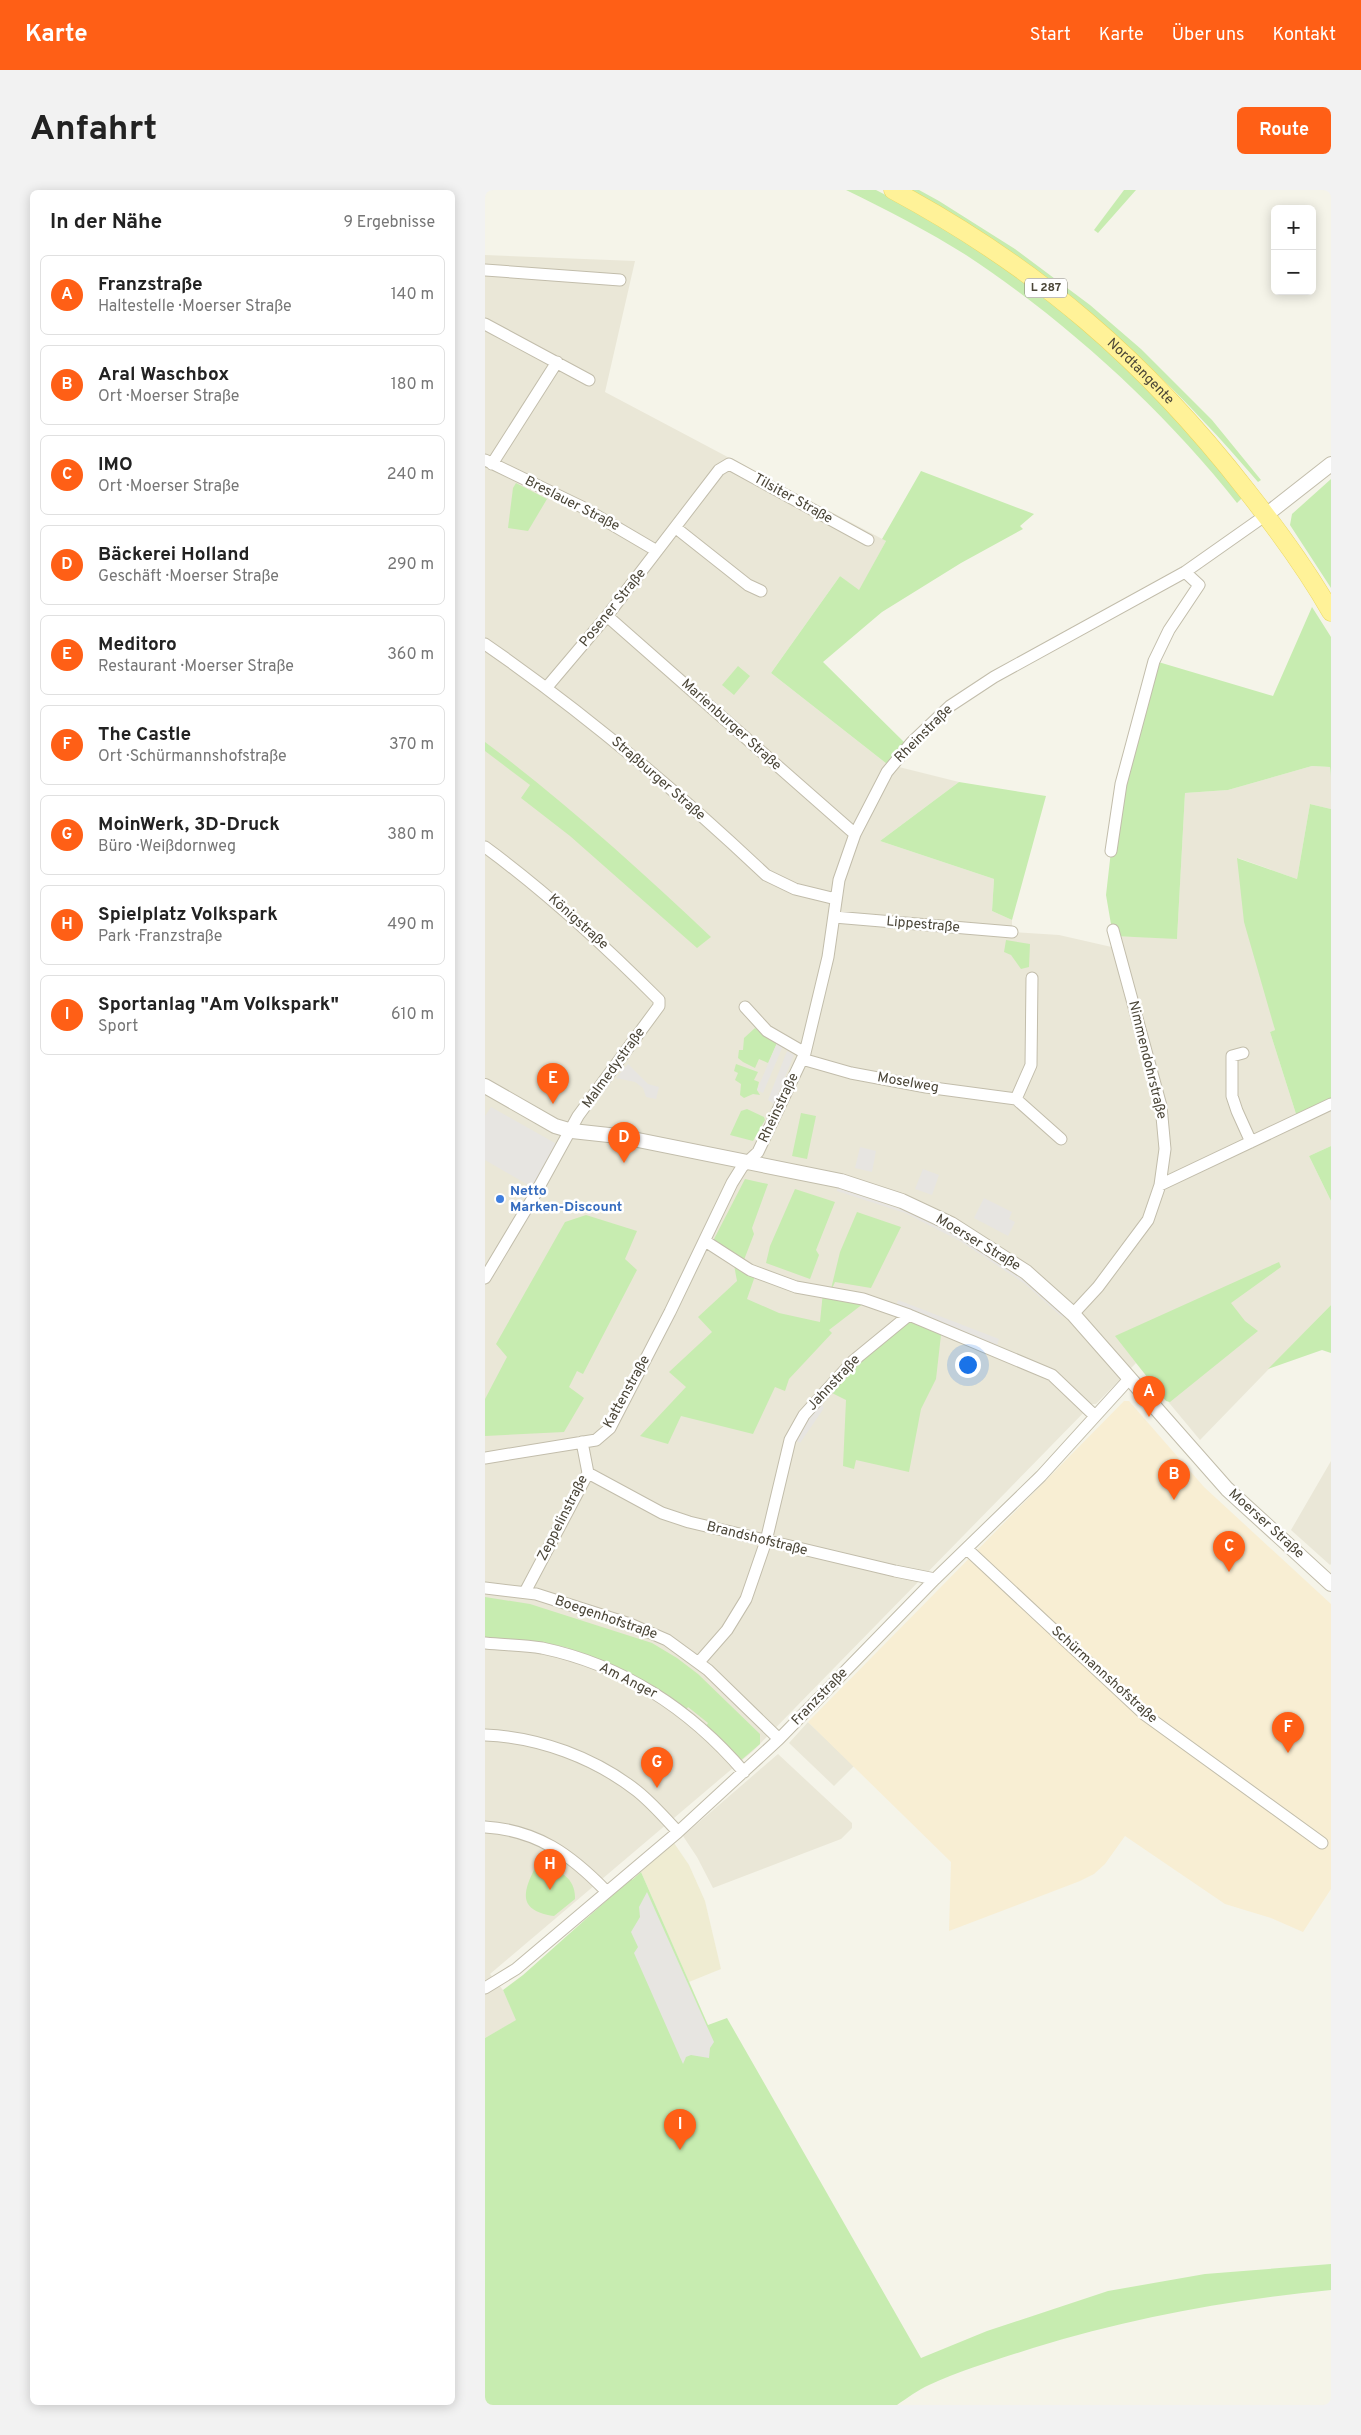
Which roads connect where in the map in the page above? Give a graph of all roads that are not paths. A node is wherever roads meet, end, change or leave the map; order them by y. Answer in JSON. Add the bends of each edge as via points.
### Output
{"nodes":[{"id":1,"x":893,"y":190,"type":"edge"},
{"id":2,"x":485,"y":270,"type":"edge"},
{"id":3,"x":620,"y":280,"type":"dead end"},
{"id":4,"x":485,"y":324,"type":"edge"},
{"id":5,"x":557,"y":362,"type":"junction"},
{"id":6,"x":589,"y":380,"type":"dead end"},
{"id":7,"x":489,"y":462,"type":"edge"},
{"id":8,"x":1331,"y":464,"type":"edge"},
{"id":9,"x":719,"y":470,"type":"joint"},
{"id":10,"x":1266,"y":515,"type":"junction"},
{"id":11,"x":676,"y":528,"type":"junction"},
{"id":12,"x":868,"y":540,"type":"dead end"},
{"id":13,"x":657,"y":551,"type":"junction"},
{"id":14,"x":1185,"y":572,"type":"junction"},
{"id":15,"x":761,"y":591,"type":"dead end"},
{"id":16,"x":1331,"y":612,"type":"edge"},
{"id":17,"x":607,"y":616,"type":"junction"},
{"id":18,"x":485,"y":644,"type":"edge"},
{"id":19,"x":547,"y":687,"type":"junction"},
{"id":20,"x":855,"y":834,"type":"junction"},
{"id":21,"x":485,"y":848,"type":"edge"},
{"id":22,"x":1111,"y":851,"type":"dead end"},
{"id":23,"x":836,"y":899,"type":"junction"},
{"id":24,"x":834,"y":917,"type":"junction"},
{"id":25,"x":1113,"y":930,"type":"dead end"},
{"id":26,"x":1012,"y":932,"type":"dead end"},
{"id":27,"x":1032,"y":978,"type":"dead end"},
{"id":28,"x":659,"y":1006,"type":"joint"},
{"id":29,"x":745,"y":1007,"type":"dead end"},
{"id":30,"x":1243,"y":1053,"type":"dead end"},
{"id":31,"x":803,"y":1056,"type":"junction"},
{"id":32,"x":485,"y":1086,"type":"edge"},
{"id":33,"x":1016,"y":1099,"type":"junction"},
{"id":34,"x":1331,"y":1104,"type":"edge"},
{"id":35,"x":572,"y":1131,"type":"junction"},
{"id":36,"x":1061,"y":1139,"type":"dead end"},
{"id":37,"x":1251,"y":1142,"type":"junction"},
{"id":38,"x":750,"y":1162,"type":"junction"},
{"id":39,"x":1160,"y":1185,"type":"junction"},
{"id":40,"x":705,"y":1241,"type":"junction"},
{"id":41,"x":488,"y":1265,"type":"edge"},
{"id":42,"x":485,"y":1278,"type":"edge"},
{"id":43,"x":1073,"y":1314,"type":"junction"},
{"id":44,"x":909,"y":1315,"type":"junction"},
{"id":45,"x":1130,"y":1378,"type":"junction"},
{"id":46,"x":1095,"y":1416,"type":"junction"},
{"id":47,"x":582,"y":1442,"type":"junction"},
{"id":48,"x":485,"y":1458,"type":"edge"},
{"id":49,"x":588,"y":1473,"type":"junction"},
{"id":50,"x":766,"y":1541,"type":"junction"},
{"id":51,"x":967,"y":1549,"type":"junction"},
{"id":52,"x":935,"y":1579,"type":"junction"},
{"id":53,"x":1331,"y":1584,"type":"edge"},
{"id":54,"x":485,"y":1588,"type":"edge"},
{"id":55,"x":525,"y":1592,"type":"junction"},
{"id":56,"x":485,"y":1643,"type":"edge"},
{"id":57,"x":699,"y":1662,"type":"junction"},
{"id":58,"x":485,"y":1735,"type":"edge"},
{"id":59,"x":779,"y":1739,"type":"junction"},
{"id":60,"x":744,"y":1772,"type":"junction"},
{"id":61,"x":485,"y":1827,"type":"edge"},
{"id":62,"x":677,"y":1832,"type":"junction"},
{"id":63,"x":1322,"y":1843,"type":"dead end"},
{"id":64,"x":606,"y":1890,"type":"junction"},
{"id":65,"x":485,"y":1988,"type":"edge"}],
"edges":[{"from":1,"to":10,"type":"main road","name":"Nordtangente","number":"L 287","via":[[964,230],[1037,281],[1109,339],[1222,458]]},
{"from":2,"to":3,"type":"street"},
{"from":4,"to":5,"type":"street"},
{"from":5,"to":6,"type":"street"},
{"from":5,"to":7,"type":"street"},
{"from":7,"to":13,"type":"street","name":"Breslauer Straße","via":[[582,507]]},
{"from":8,"to":10,"type":"street"},
{"from":9,"to":11,"type":"street","name":"Posener Straße"},
{"from":9,"to":12,"type":"street","name":"Tilsiter Straße","via":[[729,464]]},
{"from":10,"to":14,"type":"street","name":"Rheinstraße"},
{"from":10,"to":16,"type":"main road","name":"Nordtangente","number":"L 287"},
{"from":11,"to":13,"type":"street","name":"Posener Straße"},
{"from":11,"to":15,"type":"street","via":[[748,585]]},
{"from":13,"to":17,"type":"street","name":"Posener Straße"},
{"from":14,"to":20,"type":"street","name":"Rheinstraße","via":[[994,677],[950,706],[912,742],[887,772]]},
{"from":14,"to":22,"type":"street","via":[[1199,585],[1169,630],[1154,662],[1121,784]]},
{"from":17,"to":19,"type":"street","name":"Posener Straße"},
{"from":17,"to":20,"type":"street","name":"Marienburger Straße"},
{"from":18,"to":19,"type":"street","name":"Straßburger Straße"},
{"from":19,"to":23,"type":"street","name":"Straßburger Straße","via":[[651,772],[767,875],[795,889]]},
{"from":20,"to":23,"type":"street","name":"Rheinstraße"},
{"from":21,"to":28,"type":"street","name":"Königstraße","via":[[545,892],[597,939],[659,1000]]},
{"from":23,"to":24,"type":"street","name":"Rheinstraße"},
{"from":24,"to":26,"type":"street","name":"Lippestraße"},
{"from":24,"to":31,"type":"street","name":"Rheinstraße","via":[[827,962]]},
{"from":25,"to":39,"type":"street","name":"Nimmendohrstraße","via":[[1161,1106],[1165,1149]]},
{"from":27,"to":33,"type":"street","via":[[1031,1065]]},
{"from":28,"to":35,"type":"street","name":"Malmedystraße","via":[[578,1116]]},
{"from":29,"to":31,"type":"street","via":[[767,1031]]},
{"from":30,"to":37,"type":"street","via":[[1232,1056],[1232,1096]]},
{"from":31,"to":33,"type":"street","name":"Moselweg","via":[[851,1073]]},
{"from":31,"to":38,"type":"street","name":"Rheinstraße","via":[[764,1140]]},
{"from":32,"to":35,"type":"street","name":"Moerser Straße","via":[[555,1126]]},
{"from":33,"to":36,"type":"street"},
{"from":34,"to":37,"type":"street"},
{"from":35,"to":38,"type":"street","name":"Moerser Straße","via":[[618,1136]]},
{"from":35,"to":41,"type":"street","name":"Malmedystraße"},
{"from":37,"to":39,"type":"street"},
{"from":38,"to":40,"type":"street","name":"Kattenstraße","via":[[742,1167],[732,1183]]},
{"from":38,"to":43,"type":"street","name":"Moerser Straße","via":[[841,1181],[902,1201],[951,1224],[1027,1272]]},
{"from":39,"to":43,"type":"street","name":"Nimmendohrstraße","via":[[1148,1220],[1099,1287]]},
{"from":40,"to":44,"type":"street","via":[[750,1270],[796,1287],[863,1298]]},
{"from":40,"to":47,"type":"street","name":"Kattenstraße","via":[[610,1428],[596,1440]]},
{"from":41,"to":42,"type":"street","name":"Malmedystraße"},
{"from":43,"to":45,"type":"street","name":"Moerser Straße"},
{"from":44,"to":46,"type":"street","via":[[1053,1375]]},
{"from":44,"to":50,"type":"street","name":"Jahnstraße","via":[[853,1360],[804,1415],[790,1440]]},
{"from":45,"to":46,"type":"street","name":"Franzstraße"},
{"from":45,"to":53,"type":"street","name":"Moerser Straße","via":[[1227,1489]]},
{"from":46,"to":51,"type":"street","name":"Franzstraße","via":[[1041,1476]]},
{"from":47,"to":48,"type":"street","name":"Kattenstraße"},
{"from":47,"to":49,"type":"street","name":"Zeppelinstraße"},
{"from":49,"to":50,"type":"street","name":"Brandshofstraße","via":[[662,1513]]},
{"from":49,"to":55,"type":"street","name":"Zeppelinstraße"},
{"from":50,"to":52,"type":"street","name":"Brandshofstraße"},
{"from":50,"to":57,"type":"street","name":"Jahnstraße","via":[[746,1599],[727,1630]]},
{"from":51,"to":52,"type":"street","name":"Franzstraße"},
{"from":51,"to":63,"type":"street","name":"Schürmannshofstraße","via":[[1144,1714]]},
{"from":52,"to":59,"type":"street","name":"Franzstraße"},
{"from":54,"to":55,"type":"street","name":"Boegenhofstraße"},
{"from":55,"to":57,"type":"street","name":"Boegenhofstraße","via":[[643,1629],[667,1640]]},
{"from":56,"to":60,"type":"street","name":"Am Anger","via":[[549,1650],[625,1676],[681,1710],[720,1744]]},
{"from":57,"to":59,"type":"street","name":"Boegenhofstraße"},
{"from":58,"to":62,"type":"street","via":[[533,1742],[589,1762],[637,1791]]},
{"from":59,"to":60,"type":"street","name":"Franzstraße"},
{"from":60,"to":62,"type":"street","name":"Franzstraße"},
{"from":61,"to":64,"type":"street","via":[[537,1838],[567,1854]]},
{"from":62,"to":64,"type":"street","name":"Franzstraße"},
{"from":64,"to":65,"type":"street","name":"Franzstraße","via":[[516,1969]]}]}
